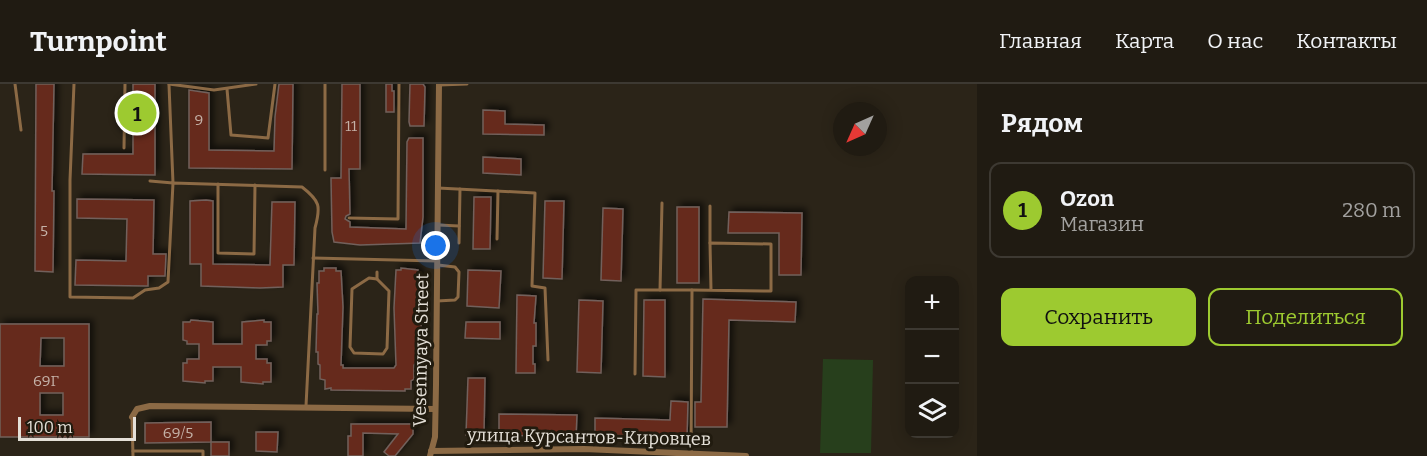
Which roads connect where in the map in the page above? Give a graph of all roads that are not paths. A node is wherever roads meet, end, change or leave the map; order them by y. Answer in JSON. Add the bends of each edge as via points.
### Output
{"nodes":[{"id":1,"x":15,"y":84,"type":"edge"},
{"id":2,"x":74,"y":84,"type":"edge"},
{"id":3,"x":125,"y":84,"type":"edge"},
{"id":4,"x":256,"y":84,"type":"edge"},
{"id":5,"x":275,"y":84,"type":"edge"},
{"id":6,"x":325,"y":84,"type":"edge"},
{"id":7,"x":399,"y":84,"type":"edge"},
{"id":8,"x":439,"y":84,"type":"edge"},
{"id":9,"x":467,"y":84,"type":"edge"},
{"id":10,"x":169,"y":85,"type":"edge"},
{"id":11,"x":249,"y":85,"type":"edge"},
{"id":12,"x":227,"y":89,"type":"junction"},
{"id":13,"x":21,"y":130,"type":"dead end"},
{"id":14,"x":124,"y":148,"type":"dead end"},
{"id":15,"x":325,"y":170,"type":"dead end"},
{"id":16,"x":150,"y":181,"type":"dead end"},
{"id":17,"x":173,"y":183,"type":"junction"},
{"id":18,"x":218,"y":184,"type":"junction"},
{"id":19,"x":255,"y":185,"type":"junction"},
{"id":20,"x":438,"y":188,"type":"junction"},
{"id":21,"x":460,"y":189,"type":"junction"},
{"id":22,"x":498,"y":191,"type":"junction"},
{"id":23,"x":662,"y":203,"type":"dead end"},
{"id":24,"x":710,"y":206,"type":"dead end"},
{"id":25,"x":349,"y":218,"type":"dead end"},
{"id":26,"x":438,"y":225,"type":"junction"},
{"id":27,"x":459,"y":226,"type":"junction"},
{"id":28,"x":497,"y":239,"type":"dead end"},
{"id":29,"x":459,"y":243,"type":"dead end"},
{"id":30,"x":710,"y":243,"type":"junction"},
{"id":31,"x":313,"y":258,"type":"junction"},
{"id":32,"x":437,"y":263,"type":"junction"},
{"id":33,"x":369,"y":272,"type":"dead end"},
{"id":34,"x":377,"y":272,"type":"dead end"},
{"id":35,"x":369,"y":278,"type":"junction"},
{"id":36,"x":377,"y":279,"type":"junction"},
{"id":37,"x":660,"y":290,"type":"junction"},
{"id":38,"x":692,"y":290,"type":"junction"},
{"id":39,"x":711,"y":290,"type":"junction"},
{"id":40,"x":437,"y":301,"type":"junction"},
{"id":41,"x":548,"y":360,"type":"dead end"},
{"id":42,"x":635,"y":374,"type":"dead end"},
{"id":43,"x":306,"y":408,"type":"junction"},
{"id":44,"x":435,"y":409,"type":"junction"},
{"id":45,"x":132,"y":417,"type":"joint"},
{"id":46,"x":435,"y":437,"type":"joint"},
{"id":47,"x":133,"y":450,"type":"junction"},
{"id":48,"x":450,"y":450,"type":"junction"},
{"id":49,"x":431,"y":453,"type":"edge"},
{"id":50,"x":691,"y":454,"type":"edge"},
{"id":51,"x":133,"y":456,"type":"edge"},
{"id":52,"x":203,"y":456,"type":"edge"},
{"id":53,"x":446,"y":456,"type":"edge"},
{"id":54,"x":746,"y":456,"type":"edge"}],
"edges":[{"from":1,"to":13,"type":"lane"},
{"from":2,"to":17,"type":"lane","via":[[70,297],[132,298],[168,282]]},
{"from":3,"to":14,"type":"lane"},
{"from":4,"to":11,"type":"lane"},
{"from":5,"to":12,"type":"lane","via":[[268,138],[231,135]]},
{"from":6,"to":15,"type":"lane"},
{"from":7,"to":25,"type":"lane","via":[[398,219]]},
{"from":8,"to":9,"type":"lane"},
{"from":8,"to":20,"type":"street","name":"Vesennyaya Street"},
{"from":10,"to":12,"type":"lane"},
{"from":10,"to":17,"type":"lane"},
{"from":11,"to":12,"type":"lane"},
{"from":16,"to":17,"type":"lane"},
{"from":17,"to":18,"type":"lane"},
{"from":18,"to":19,"type":"lane"},
{"from":18,"to":19,"type":"lane","via":[[218,253],[254,254]]},
{"from":19,"to":31,"type":"lane","via":[[302,187],[315,196],[320,210]]},
{"from":20,"to":21,"type":"lane"},
{"from":20,"to":26,"type":"street","name":"Vesennyaya Street"},
{"from":21,"to":22,"type":"lane"},
{"from":21,"to":27,"type":"lane"},
{"from":22,"to":28,"type":"lane"},
{"from":22,"to":41,"type":"lane","via":[[535,193],[532,286],[545,288]]},
{"from":23,"to":37,"type":"lane"},
{"from":24,"to":30,"type":"lane"},
{"from":26,"to":27,"type":"lane"},
{"from":26,"to":32,"type":"street","name":"Vesennyaya Street"},
{"from":27,"to":29,"type":"lane"},
{"from":30,"to":39,"type":"lane"},
{"from":30,"to":39,"type":"lane","via":[[771,244],[771,291]]},
{"from":31,"to":32,"type":"lane"},
{"from":31,"to":43,"type":"lane"},
{"from":32,"to":40,"type":"street","name":"Vesennyaya Street"},
{"from":32,"to":40,"type":"lane","via":[[455,267],[459,272],[458,297]]},
{"from":33,"to":35,"type":"lane"},
{"from":34,"to":36,"type":"lane"},
{"from":35,"to":36,"type":"lane"},
{"from":35,"to":36,"type":"lane","via":[[352,289],[350,347],[354,353],[383,354],[387,348],[389,291]]},
{"from":37,"to":38,"type":"lane"},
{"from":37,"to":42,"type":"lane","via":[[636,290]]},
{"from":38,"to":39,"type":"lane"},
{"from":38,"to":50,"type":"lane"},
{"from":40,"to":44,"type":"street","name":"Vesennyaya Street"},
{"from":43,"to":44,"type":"street"},
{"from":43,"to":45,"type":"street","via":[[150,406],[137,409]]},
{"from":44,"to":46,"type":"street","name":"Vesennyaya Street"},
{"from":45,"to":47,"type":"lane"},
{"from":46,"to":49,"type":"street","name":"улица Курсантов-Кировцев"},
{"from":47,"to":51,"type":"lane"},
{"from":47,"to":52,"type":"lane","via":[[204,451]]},
{"from":48,"to":49,"type":"street","name":"улица Курсантов-Кировцев"},
{"from":48,"to":50,"type":"street","name":"улица Курсантов-Кировцев","via":[[584,448]]},
{"from":48,"to":53,"type":"lane"},
{"from":50,"to":54,"type":"street","name":"улица Курсантов-Кировцев"}]}
